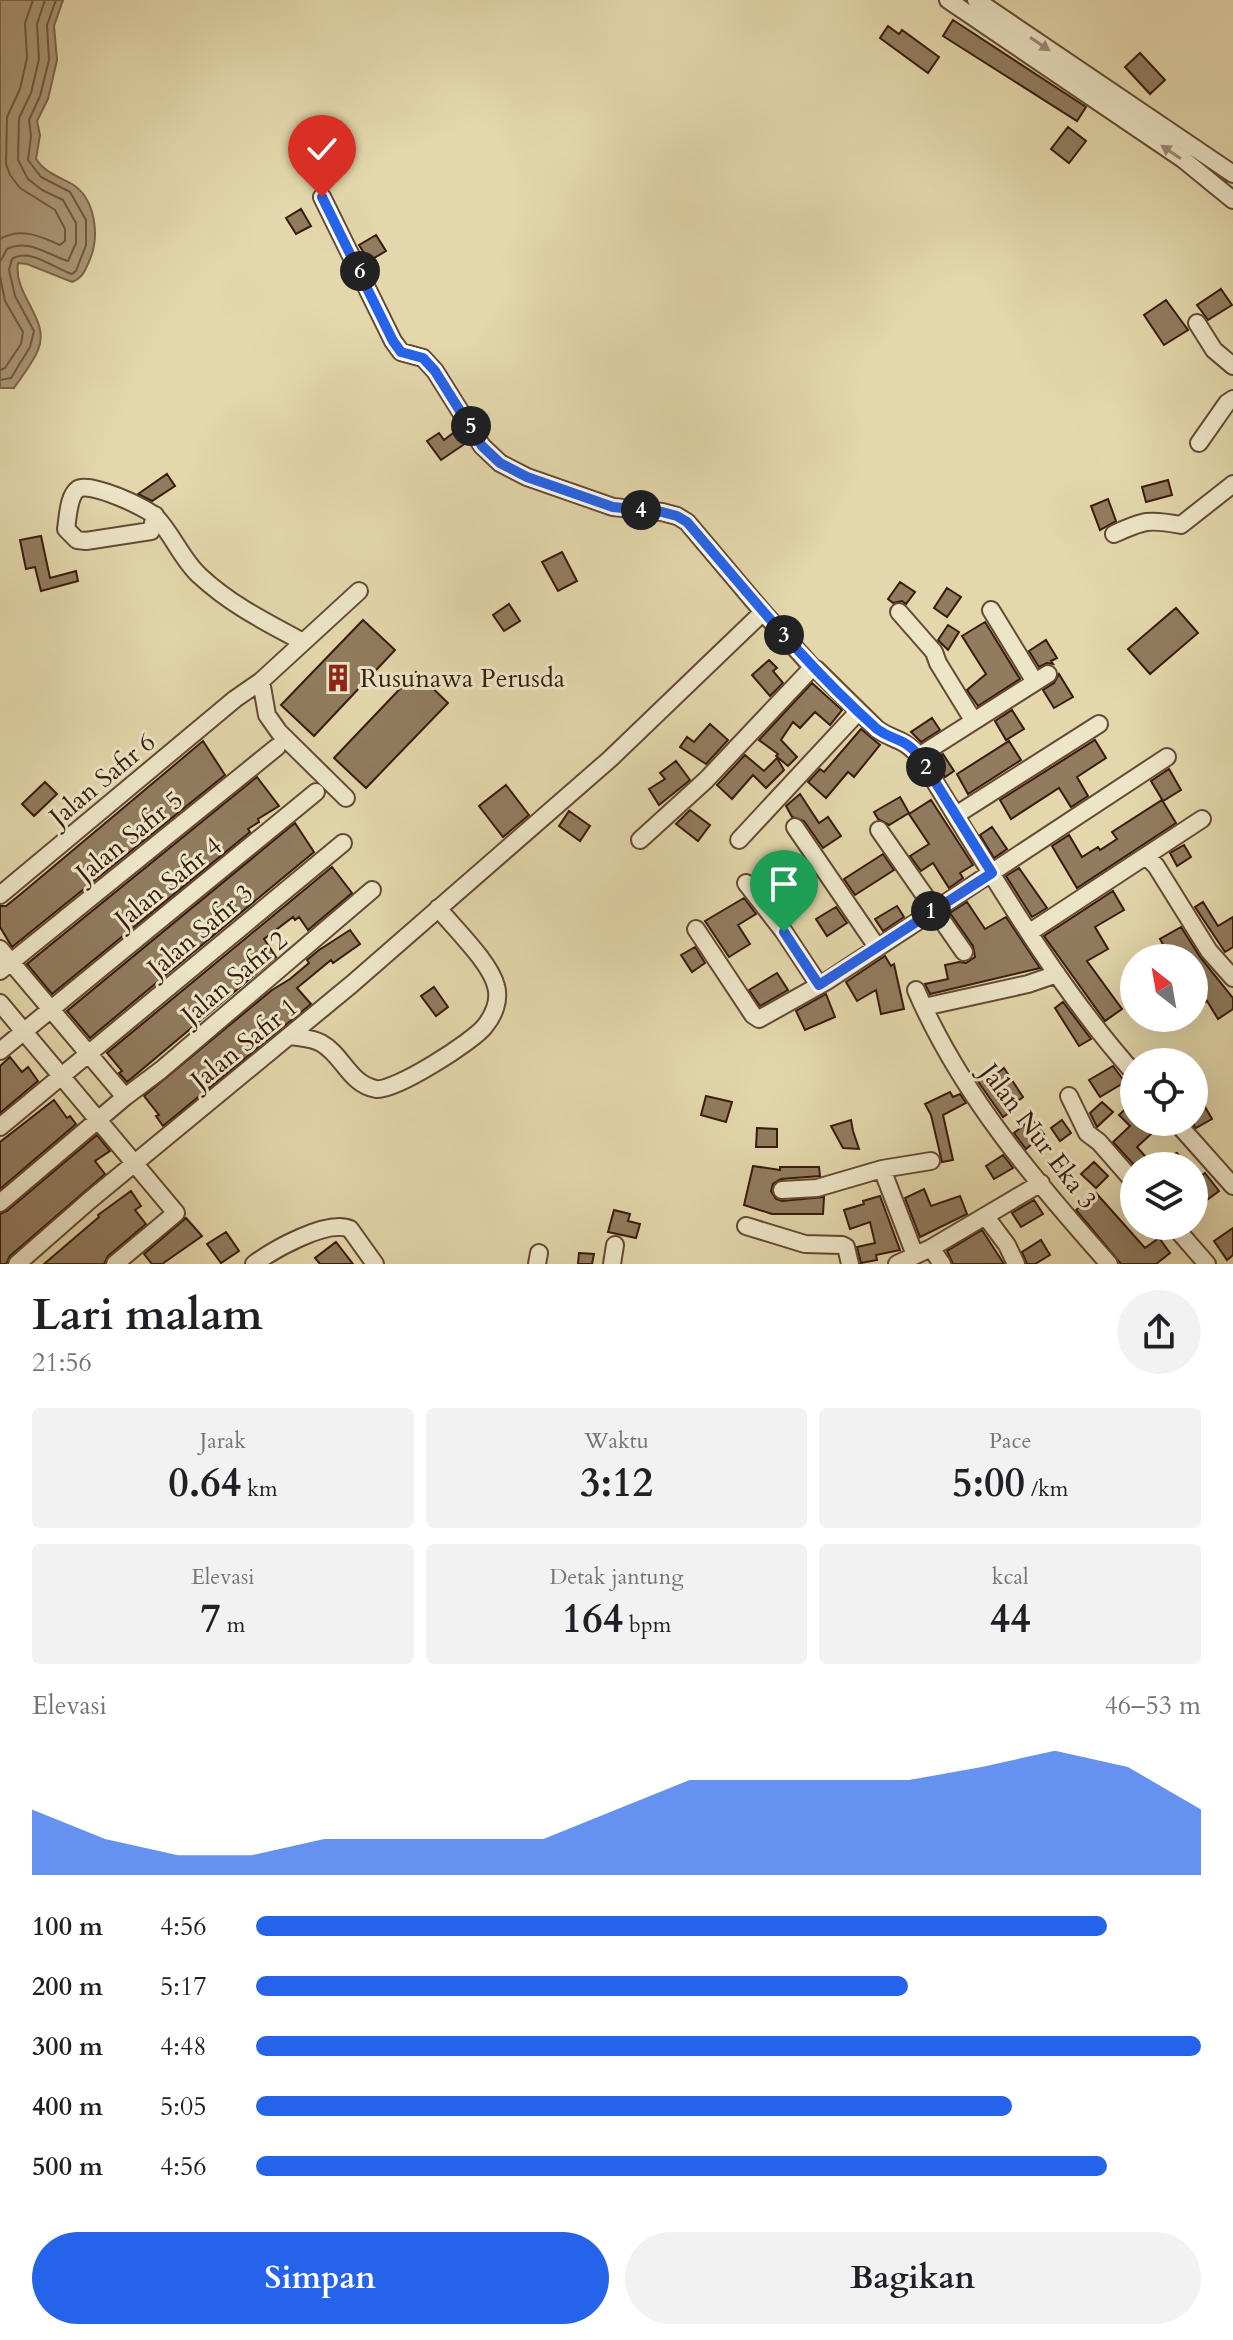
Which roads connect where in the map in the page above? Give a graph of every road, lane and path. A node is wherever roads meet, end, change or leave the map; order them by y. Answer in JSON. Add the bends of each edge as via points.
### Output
{"nodes":[{"id":1,"x":948,"y":0,"type":"edge"},
{"id":2,"x":976,"y":0,"type":"edge"},
{"id":3,"x":1233,"y":174,"type":"edge"},
{"id":4,"x":322,"y":197,"type":"dead end"},
{"id":5,"x":1233,"y":200,"type":"edge"},
{"id":6,"x":1197,"y":323,"type":"dead end"},
{"id":7,"x":1233,"y":366,"type":"edge"},
{"id":8,"x":1233,"y":399,"type":"edge"},
{"id":9,"x":1199,"y":443,"type":"dead end"},
{"id":10,"x":1233,"y":484,"type":"edge"},
{"id":11,"x":153,"y":523,"type":"junction"},
{"id":12,"x":1114,"y":534,"type":"dead end"},
{"id":13,"x":359,"y":591,"type":"dead end"},
{"id":14,"x":991,"y":610,"type":"dead end"},
{"id":15,"x":763,"y":612,"type":"junction"},
{"id":16,"x":899,"y":612,"type":"dead end"},
{"id":17,"x":303,"y":642,"type":"junction"},
{"id":18,"x":813,"y":668,"type":"junction"},
{"id":19,"x":261,"y":681,"type":"junction"},
{"id":20,"x":858,"y":712,"type":"junction"},
{"id":21,"x":973,"y":720,"type":"junction"},
{"id":22,"x":1099,"y":724,"type":"dead end"},
{"id":23,"x":277,"y":747,"type":"dead end"},
{"id":24,"x":919,"y":756,"type":"junction"},
{"id":25,"x":1167,"y":757,"type":"dead end"},
{"id":26,"x":316,"y":792,"type":"dead end"},
{"id":27,"x":346,"y":798,"type":"dead end"},
{"id":28,"x":956,"y":815,"type":"junction"},
{"id":29,"x":1202,"y":819,"type":"dead end"},
{"id":30,"x":795,"y":827,"type":"dead end"},
{"id":31,"x":879,"y":830,"type":"dead end"},
{"id":32,"x":640,"y":840,"type":"dead end"},
{"id":33,"x":739,"y":840,"type":"dead end"},
{"id":34,"x":343,"y":843,"type":"dead end"},
{"id":35,"x":1146,"y":856,"type":"junction"},
{"id":36,"x":992,"y":873,"type":"junction"},
{"id":37,"x":746,"y":883,"type":"dead end"},
{"id":38,"x":372,"y":890,"type":"dead end"},
{"id":39,"x":0,"y":895,"type":"edge"},
{"id":40,"x":438,"y":908,"type":"junction"},
{"id":41,"x":933,"y":909,"type":"junction"},
{"id":42,"x":696,"y":929,"type":"dead end"},
{"id":43,"x":1030,"y":932,"type":"junction"},
{"id":44,"x":877,"y":947,"type":"junction"},
{"id":45,"x":964,"y":952,"type":"dead end"},
{"id":46,"x":4,"y":961,"type":"edge"},
{"id":47,"x":1057,"y":974,"type":"junction"},
{"id":48,"x":1233,"y":978,"type":"edge"},
{"id":49,"x":819,"y":985,"type":"junction"},
{"id":50,"x":916,"y":990,"type":"dead end"},
{"id":51,"x":0,"y":1003,"type":"edge"},
{"id":52,"x":924,"y":1007,"type":"junction"},
{"id":53,"x":50,"y":1010,"type":"junction"},
{"id":54,"x":23,"y":1032,"type":"junction"},
{"id":55,"x":291,"y":1036,"type":"junction"},
{"id":56,"x":0,"y":1051,"type":"edge"},
{"id":57,"x":88,"y":1055,"type":"junction"},
{"id":58,"x":1120,"y":1058,"type":"edge"},
{"id":59,"x":62,"y":1076,"type":"junction"},
{"id":60,"x":1069,"y":1096,"type":"dead end"},
{"id":61,"x":125,"y":1097,"type":"junction"},
{"id":62,"x":98,"y":1119,"type":"junction"},
{"id":63,"x":0,"y":1127,"type":"edge"},
{"id":64,"x":1188,"y":1136,"type":"edge"},
{"id":65,"x":931,"y":1161,"type":"dead end"},
{"id":66,"x":135,"y":1162,"type":"junction"},
{"id":67,"x":1120,"y":1166,"type":"edge"},
{"id":68,"x":882,"y":1169,"type":"junction"},
{"id":69,"x":1041,"y":1183,"type":"junction"},
{"id":70,"x":1233,"y":1186,"type":"edge"},
{"id":71,"x":782,"y":1190,"type":"dead end"},
{"id":72,"x":0,"y":1203,"type":"edge"},
{"id":73,"x":986,"y":1217,"type":"junction"},
{"id":74,"x":746,"y":1226,"type":"dead end"},
{"id":75,"x":1186,"y":1240,"type":"edge"},
{"id":76,"x":615,"y":1245,"type":"dead end"},
{"id":77,"x":931,"y":1248,"type":"junction"},
{"id":78,"x":915,"y":1255,"type":"junction"},
{"id":79,"x":257,"y":1263,"type":"edge"},
{"id":80,"x":17,"y":1264,"type":"edge"},
{"id":81,"x":115,"y":1264,"type":"edge"},
{"id":82,"x":375,"y":1264,"type":"edge"},
{"id":83,"x":612,"y":1264,"type":"edge"},
{"id":84,"x":850,"y":1264,"type":"edge"},
{"id":85,"x":897,"y":1264,"type":"edge"},
{"id":86,"x":942,"y":1264,"type":"edge"},
{"id":87,"x":1016,"y":1264,"type":"edge"},
{"id":88,"x":1109,"y":1264,"type":"edge"},
{"id":89,"x":1207,"y":1264,"type":"edge"}],
"edges":[{"from":5,"to":1,"type":"street","one_way":true,"via":[[1184,160]]},
{"from":2,"to":3,"type":"street","one_way":true},
{"from":4,"to":15,"type":"street","via":[[393,341],[401,352],[423,358],[435,371],[491,456],[527,477],[613,507],[677,516]]},
{"from":6,"to":7,"type":"street","via":[[1214,350]]},
{"from":8,"to":9,"type":"street"},
{"from":10,"to":12,"type":"street","via":[[1181,525],[1147,521]]},
{"from":11,"to":11,"type":"street","via":[[110,493],[85,486],[72,496],[66,529],[86,541]]},
{"from":11,"to":17,"type":"street","via":[[197,574],[238,607]]},
{"from":13,"to":17,"type":"street","name":"Jalan Safir 6"},
{"from":14,"to":21,"type":"street","via":[[1042,678]]},
{"from":15,"to":18,"type":"street"},
{"from":15,"to":40,"type":"street","name":"Jalan Safir 1","via":[[610,759]]},
{"from":16,"to":21,"type":"street","via":[[934,652]]},
{"from":17,"to":19,"type":"street","name":"Jalan Safir 6"},
{"from":18,"to":20,"type":"street"},
{"from":18,"to":32,"type":"street"},
{"from":19,"to":27,"type":"street","via":[[267,715],[279,732]]},
{"from":19,"to":39,"type":"street","name":"Jalan Safir 6"},
{"from":20,"to":24,"type":"street","via":[[888,737],[907,742]]},
{"from":20,"to":33,"type":"street"},
{"from":21,"to":24,"type":"street"},
{"from":22,"to":28,"type":"street"},
{"from":23,"to":46,"type":"street","name":"Jalan Safir 5"},
{"from":24,"to":28,"type":"street"},
{"from":25,"to":36,"type":"street"},
{"from":26,"to":53,"type":"street","name":"Jalan Safir 4"},
{"from":28,"to":36,"type":"street"},
{"from":29,"to":35,"type":"street"},
{"from":30,"to":44,"type":"street"},
{"from":31,"to":41,"type":"street"},
{"from":34,"to":57,"type":"street","name":"Jalan Safir 3"},
{"from":35,"to":43,"type":"street"},
{"from":35,"to":48,"type":"street"},
{"from":36,"to":41,"type":"street"},
{"from":36,"to":43,"type":"street"},
{"from":37,"to":49,"type":"street"},
{"from":38,"to":61,"type":"street","name":"Jalan Safir 2"},
{"from":40,"to":55,"type":"street","name":"Jalan Safir 1"},
{"from":40,"to":55,"type":"street","via":[[496,985],[498,1003],[484,1028],[416,1075],[380,1090],[355,1078],[320,1042]]},
{"from":41,"to":44,"type":"street"},
{"from":41,"to":45,"type":"street"},
{"from":42,"to":49,"type":"street","via":[[756,1018]]},
{"from":43,"to":47,"type":"street"},
{"from":44,"to":49,"type":"street"},
{"from":46,"to":53,"type":"street"},
{"from":47,"to":52,"type":"street"},
{"from":47,"to":58,"type":"street"},
{"from":50,"to":52,"type":"street","name":"Jalan Nur Eka 3"},
{"from":51,"to":54,"type":"street"},
{"from":52,"to":69,"type":"street","name":"Jalan Nur Eka 3","via":[[994,1126]]},
{"from":53,"to":54,"type":"street","name":"Jalan Safir 4"},
{"from":53,"to":57,"type":"street"},
{"from":54,"to":56,"type":"street","name":"Jalan Safir 4"},
{"from":54,"to":59,"type":"street"},
{"from":55,"to":66,"type":"street","name":"Jalan Safir 1"},
{"from":57,"to":59,"type":"street","name":"Jalan Safir 3"},
{"from":57,"to":61,"type":"street"},
{"from":59,"to":62,"type":"street"},
{"from":59,"to":63,"type":"street","name":"Jalan Safir 3"},
{"from":60,"to":67,"type":"street","via":[[1087,1133]]},
{"from":61,"to":62,"type":"street","name":"Jalan Safir 2"},
{"from":62,"to":66,"type":"street"},
{"from":62,"to":72,"type":"street","name":"Jalan Safir 2"},
{"from":64,"to":70,"type":"street"},
{"from":65,"to":68,"type":"street"},
{"from":66,"to":80,"type":"street","name":"Jalan Safir 1"},
{"from":66,"to":81,"type":"street","via":[[176,1213]]},
{"from":68,"to":71,"type":"street","via":[[832,1184]]},
{"from":68,"to":78,"type":"street"},
{"from":69,"to":73,"type":"street"},
{"from":69,"to":88,"type":"street","name":"Jalan Nur Eka 3"},
{"from":73,"to":77,"type":"street"},
{"from":73,"to":87,"type":"street"},
{"from":74,"to":84,"type":"street","via":[[805,1244],[842,1245]]},
{"from":75,"to":89,"type":"street"},
{"from":76,"to":83,"type":"street"},
{"from":77,"to":78,"type":"street"},
{"from":77,"to":86,"type":"street"},
{"from":78,"to":85,"type":"street"},
{"from":79,"to":82,"type":"street","via":[[311,1234],[344,1226]]}]}
